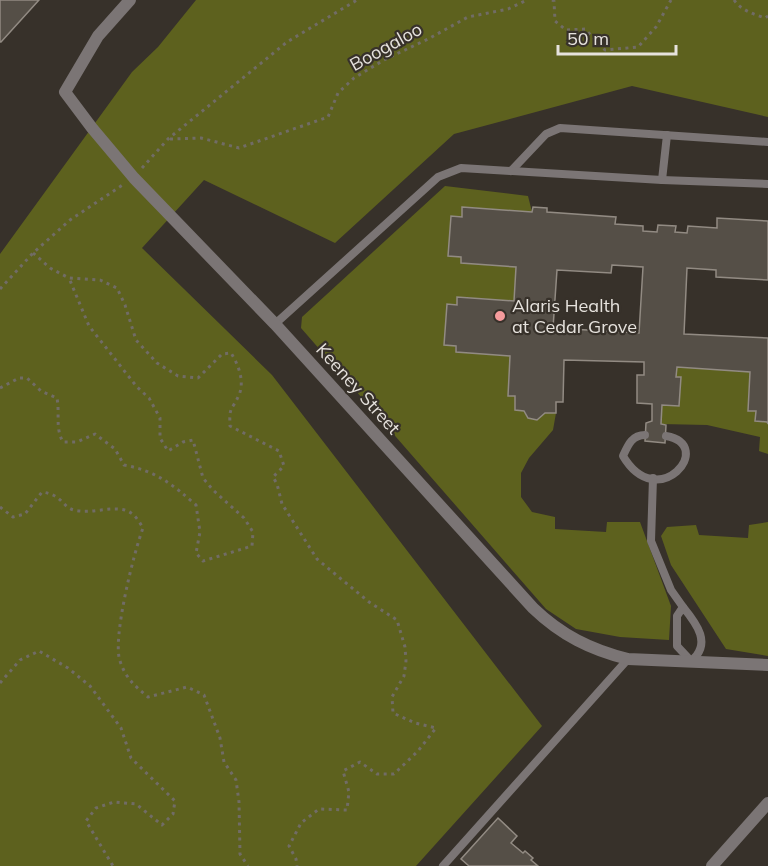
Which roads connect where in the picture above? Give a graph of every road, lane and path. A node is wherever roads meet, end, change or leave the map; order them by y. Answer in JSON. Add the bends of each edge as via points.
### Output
{"nodes":[{"id":1,"x":130,"y":0,"type":"edge"},
{"id":2,"x":357,"y":0,"type":"edge"},
{"id":3,"x":527,"y":0,"type":"edge"},
{"id":4,"x":552,"y":0,"type":"edge"},
{"id":5,"x":671,"y":0,"type":"edge"},
{"id":6,"x":734,"y":0,"type":"edge"},
{"id":7,"x":768,"y":16,"type":"edge"},
{"id":8,"x":667,"y":135,"type":"junction"},
{"id":9,"x":168,"y":139,"type":"junction"},
{"id":10,"x":768,"y":142,"type":"edge"},
{"id":11,"x":511,"y":171,"type":"junction"},
{"id":12,"x":134,"y":178,"type":"junction"},
{"id":13,"x":662,"y":180,"type":"junction"},
{"id":14,"x":768,"y":183,"type":"edge"},
{"id":15,"x":33,"y":253,"type":"junction"},
{"id":16,"x":69,"y":278,"type":"junction"},
{"id":17,"x":0,"y":289,"type":"edge"},
{"id":18,"x":275,"y":324,"type":"junction"},
{"id":19,"x":0,"y":388,"type":"edge"},
{"id":20,"x":645,"y":435,"type":"dead end"},
{"id":21,"x":666,"y":436,"type":"dead end"},
{"id":22,"x":653,"y":478,"type":"junction"},
{"id":23,"x":0,"y":507,"type":"edge"},
{"id":24,"x":683,"y":607,"type":"junction"},
{"id":25,"x":628,"y":659,"type":"junction"},
{"id":26,"x":692,"y":661,"type":"junction"},
{"id":27,"x":768,"y":665,"type":"edge"},
{"id":28,"x":0,"y":683,"type":"edge"},
{"id":29,"x":768,"y":803,"type":"edge"},
{"id":30,"x":112,"y":866,"type":"edge"},
{"id":31,"x":248,"y":866,"type":"edge"},
{"id":32,"x":297,"y":866,"type":"edge"},
{"id":33,"x":443,"y":866,"type":"edge"},
{"id":34,"x":712,"y":866,"type":"edge"}],
"edges":[{"from":1,"to":12,"type":"street","name":"Keeney Street","via":[[99,36],[65,92]]},
{"from":2,"to":9,"type":"path","via":[[287,42]]},
{"from":3,"to":9,"type":"path","name":"Boogaloo","via":[[508,9],[468,17],[384,60],[338,93],[328,117],[239,148],[201,138]]},
{"from":4,"to":5,"type":"path","via":[[555,21],[566,30],[585,29],[605,50],[638,47],[656,27]]},
{"from":6,"to":7,"type":"path","via":[[750,13]]},
{"from":8,"to":10,"type":"lane"},
{"from":8,"to":11,"type":"lane","via":[[560,128],[546,134]]},
{"from":8,"to":13,"type":"lane"},
{"from":9,"to":12,"type":"path"},
{"from":11,"to":13,"type":"lane"},
{"from":11,"to":18,"type":"lane","via":[[461,168],[438,177]]},
{"from":12,"to":15,"type":"path","via":[[70,220]]},
{"from":12,"to":18,"type":"street","name":"Keeney Street"},
{"from":13,"to":14,"type":"lane"},
{"from":15,"to":16,"type":"path"},
{"from":15,"to":17,"type":"path"},
{"from":16,"to":19,"type":"path","via":[[89,326],[149,398],[160,418],[160,438],[168,451],[193,440],[203,478],[244,518],[253,532],[252,546],[203,561],[196,553],[200,532],[196,505],[175,487],[146,469],[124,465],[115,449],[95,434],[77,442],[63,442],[57,431],[57,398],[41,391],[27,378]]},
{"from":16,"to":32,"type":"path","via":[[100,280],[117,288],[136,340],[157,363],[178,376],[198,378],[222,354],[231,353],[240,368],[240,393],[229,410],[231,426],[279,452],[284,466],[273,477],[282,504],[317,559],[397,620],[406,661],[404,676],[392,697],[393,714],[436,728],[394,774],[377,774],[360,762],[343,771],[349,792],[346,810],[319,809],[301,823],[289,846]]},
{"from":18,"to":25,"type":"street","name":"Keeney Street","via":[[539,614],[574,640]]},
{"from":20,"to":22,"type":"lane","via":[[630,442],[623,456],[630,468]]},
{"from":21,"to":22,"type":"lane","via":[[681,443],[686,461],[668,478]]},
{"from":22,"to":24,"type":"lane","via":[[651,541],[671,590]]},
{"from":23,"to":31,"type":"path","via":[[13,518],[25,514],[42,492],[54,494],[71,510],[94,512],[114,508],[130,512],[143,528],[135,549],[117,643],[119,659],[130,682],[148,697],[187,687],[204,695],[220,738],[224,762],[236,780],[240,854]]},
{"from":24,"to":26,"type":"lane","via":[[678,616],[677,646]]},
{"from":24,"to":26,"type":"lane","via":[[695,621],[702,641],[700,654]]},
{"from":25,"to":26,"type":"street","name":"Keeney Street"},
{"from":25,"to":33,"type":"lane"},
{"from":26,"to":27,"type":"street","name":"Keeney Street"},
{"from":28,"to":30,"type":"path","via":[[20,660],[39,651],[68,668],[90,686],[121,728],[130,758],[175,801],[172,814],[162,825],[136,804],[114,802],[96,808],[86,821]]},
{"from":29,"to":34,"type":"street"}]}
